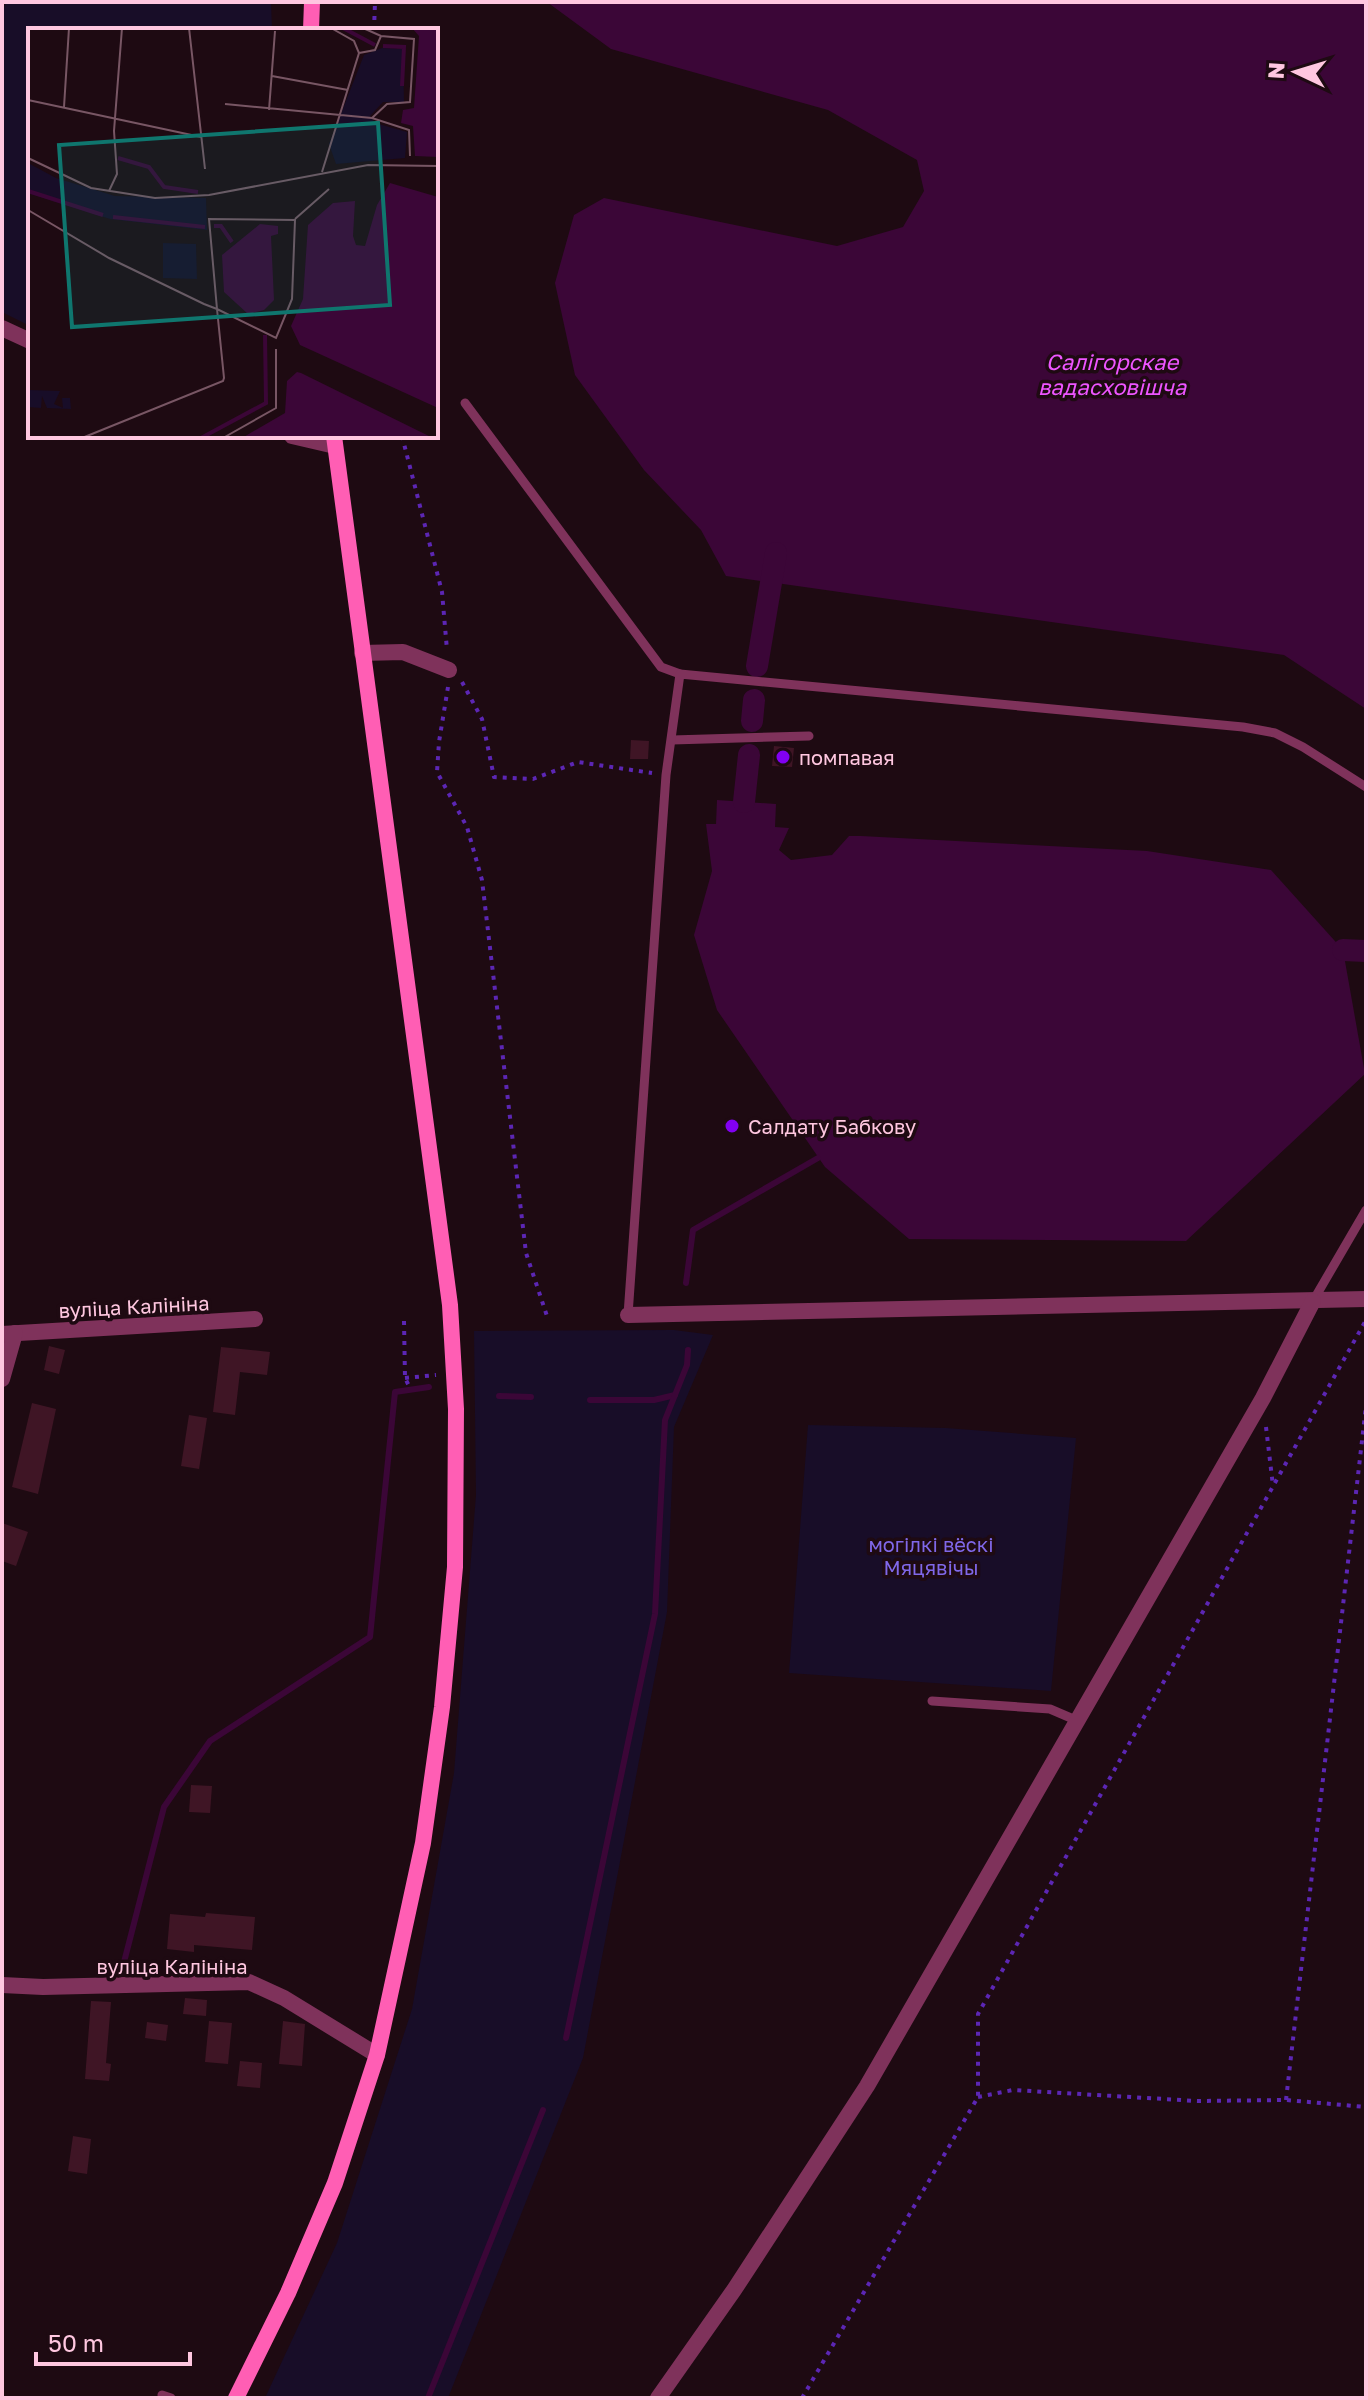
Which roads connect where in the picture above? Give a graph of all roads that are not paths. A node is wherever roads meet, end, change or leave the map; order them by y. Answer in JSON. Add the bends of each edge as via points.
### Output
{"nodes":[{"id":1,"x":312,"y":2,"type":"edge"},
{"id":2,"x":311,"y":28,"type":"edge"},
{"id":3,"x":2,"y":328,"type":"edge"},
{"id":4,"x":28,"y":340,"type":"edge"},
{"id":5,"x":465,"y":403,"type":"dead end"},
{"id":6,"x":309,"y":438,"type":"edge"},
{"id":7,"x":335,"y":441,"type":"edge"},
{"id":8,"x":362,"y":653,"type":"junction"},
{"id":9,"x":449,"y":670,"type":"road end"},
{"id":10,"x":680,"y":674,"type":"junction"},
{"id":11,"x":809,"y":736,"type":"dead end"},
{"id":12,"x":672,"y":740,"type":"junction"},
{"id":13,"x":1366,"y":787,"type":"edge"},
{"id":14,"x":1366,"y":1210,"type":"edge"},
{"id":15,"x":1366,"y":1299,"type":"edge"},
{"id":16,"x":1313,"y":1301,"type":"junction"},
{"id":17,"x":628,"y":1315,"type":"joint"},
{"id":18,"x":255,"y":1319,"type":"dead end"},
{"id":19,"x":9,"y":1333,"type":"edge"},
{"id":20,"x":2,"y":1379,"type":"edge"},
{"id":21,"x":932,"y":1701,"type":"dead end"},
{"id":22,"x":1078,"y":1721,"type":"junction"},
{"id":23,"x":2,"y":1985,"type":"edge"},
{"id":24,"x":377,"y":2055,"type":"junction"},
{"id":25,"x":236,"y":2398,"type":"edge"},
{"id":26,"x":658,"y":2398,"type":"edge"}],
"edges":[{"from":1,"to":2,"type":"main road"},
{"from":3,"to":4,"type":"street"},
{"from":5,"to":10,"type":"lane","via":[[661,667]]},
{"from":6,"to":7,"type":"street"},
{"from":7,"to":8,"type":"main road"},
{"from":8,"to":9,"type":"street","via":[[403,652]]},
{"from":8,"to":24,"type":"main road","via":[[450,1305],[456,1409],[455,1567],[442,1707],[423,1843]]},
{"from":10,"to":12,"type":"lane"},
{"from":10,"to":13,"type":"lane","via":[[1243,727],[1275,733]]},
{"from":11,"to":12,"type":"lane"},
{"from":12,"to":17,"type":"lane"},
{"from":14,"to":16,"type":"lane"},
{"from":15,"to":16,"type":"street"},
{"from":16,"to":17,"type":"street"},
{"from":16,"to":22,"type":"street"},
{"from":18,"to":19,"type":"street","name":"вуліца Калініна"},
{"from":19,"to":20,"type":"street","name":"вуліца Калініна"},
{"from":21,"to":22,"type":"lane","via":[[1050,1709]]},
{"from":22,"to":26,"type":"street","via":[[867,2086]]},
{"from":23,"to":24,"type":"street","name":"вуліца Калініна","via":[[249,1982]]},
{"from":24,"to":25,"type":"main road","via":[[335,2183]]}]}
